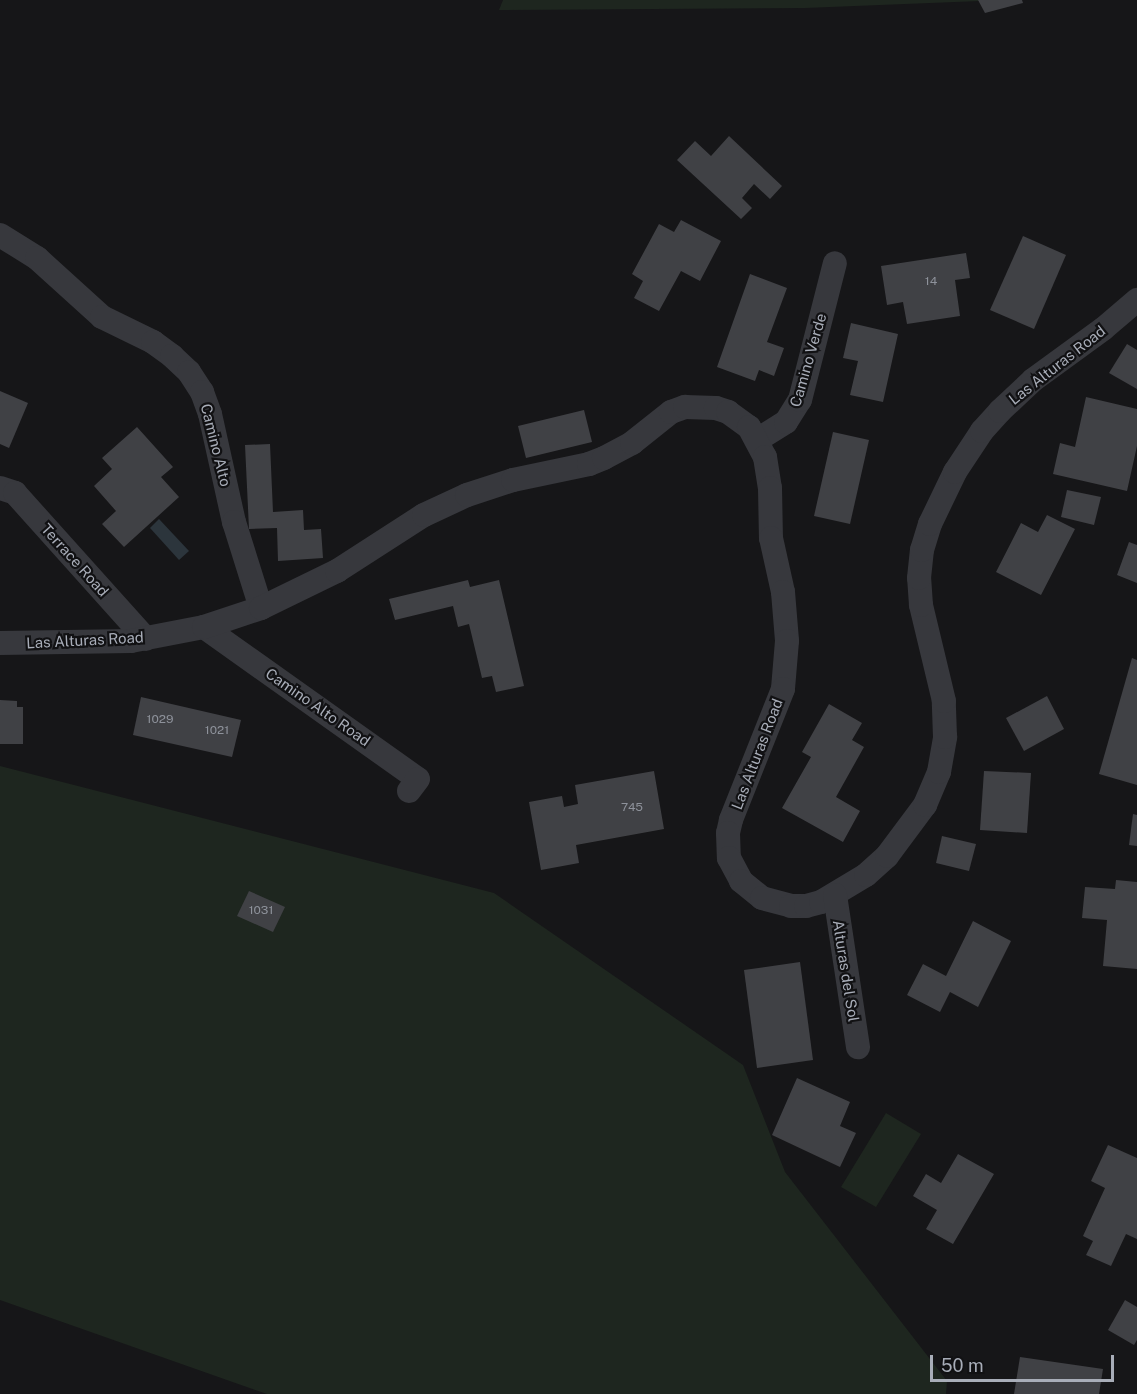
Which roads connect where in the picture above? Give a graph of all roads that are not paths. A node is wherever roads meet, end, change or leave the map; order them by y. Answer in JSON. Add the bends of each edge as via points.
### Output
{"nodes":[{"id":1,"x":0,"y":235,"type":"edge"},
{"id":2,"x":835,"y":263,"type":"dead end"},
{"id":3,"x":1137,"y":300,"type":"edge"},
{"id":4,"x":757,"y":440,"type":"junction"},
{"id":5,"x":0,"y":488,"type":"edge"},
{"id":6,"x":261,"y":608,"type":"junction"},
{"id":7,"x":204,"y":627,"type":"junction"},
{"id":8,"x":146,"y":639,"type":"junction"},
{"id":9,"x":0,"y":643,"type":"edge"},
{"id":10,"x":409,"y":791,"type":"dead end"},
{"id":11,"x":835,"y":895,"type":"junction"},
{"id":12,"x":858,"y":1047,"type":"dead end"}],
"edges":[{"from":1,"to":6,"type":"street","name":"Camino Alto","via":[[38,258],[102,317],[153,342],[189,372],[210,414],[234,522]]},
{"from":2,"to":4,"type":"street","name":"Camino Verde","via":[[798,406],[786,422]]},
{"from":3,"to":11,"type":"street","name":"Las Alturas Road","via":[[1033,380],[1000,411],[954,472],[930,524],[919,578],[921,605],[944,701],[945,737],[939,772],[925,805],[906,834],[866,875]]},
{"from":4,"to":6,"type":"street","name":"Las Alturas Road","via":[[740,418],[716,408],[685,407],[671,412],[604,458],[513,480],[424,515],[337,571]]},
{"from":4,"to":11,"type":"street","name":"Las Alturas Road","via":[[769,472],[771,538],[783,592],[787,641],[783,689],[731,820],[727,846],[741,882],[762,898],[777,904],[806,906]]},
{"from":5,"to":8,"type":"street","name":"Terrace Road","via":[[15,493]]},
{"from":6,"to":7,"type":"street","name":"Las Alturas Road"},
{"from":7,"to":8,"type":"street","name":"Las Alturas Road"},
{"from":7,"to":10,"type":"street","name":"Camino Alto Road","via":[[418,778]]},
{"from":8,"to":9,"type":"street","name":"Las Alturas Road"},
{"from":11,"to":12,"type":"street","name":"Alturas del Sol"}]}
